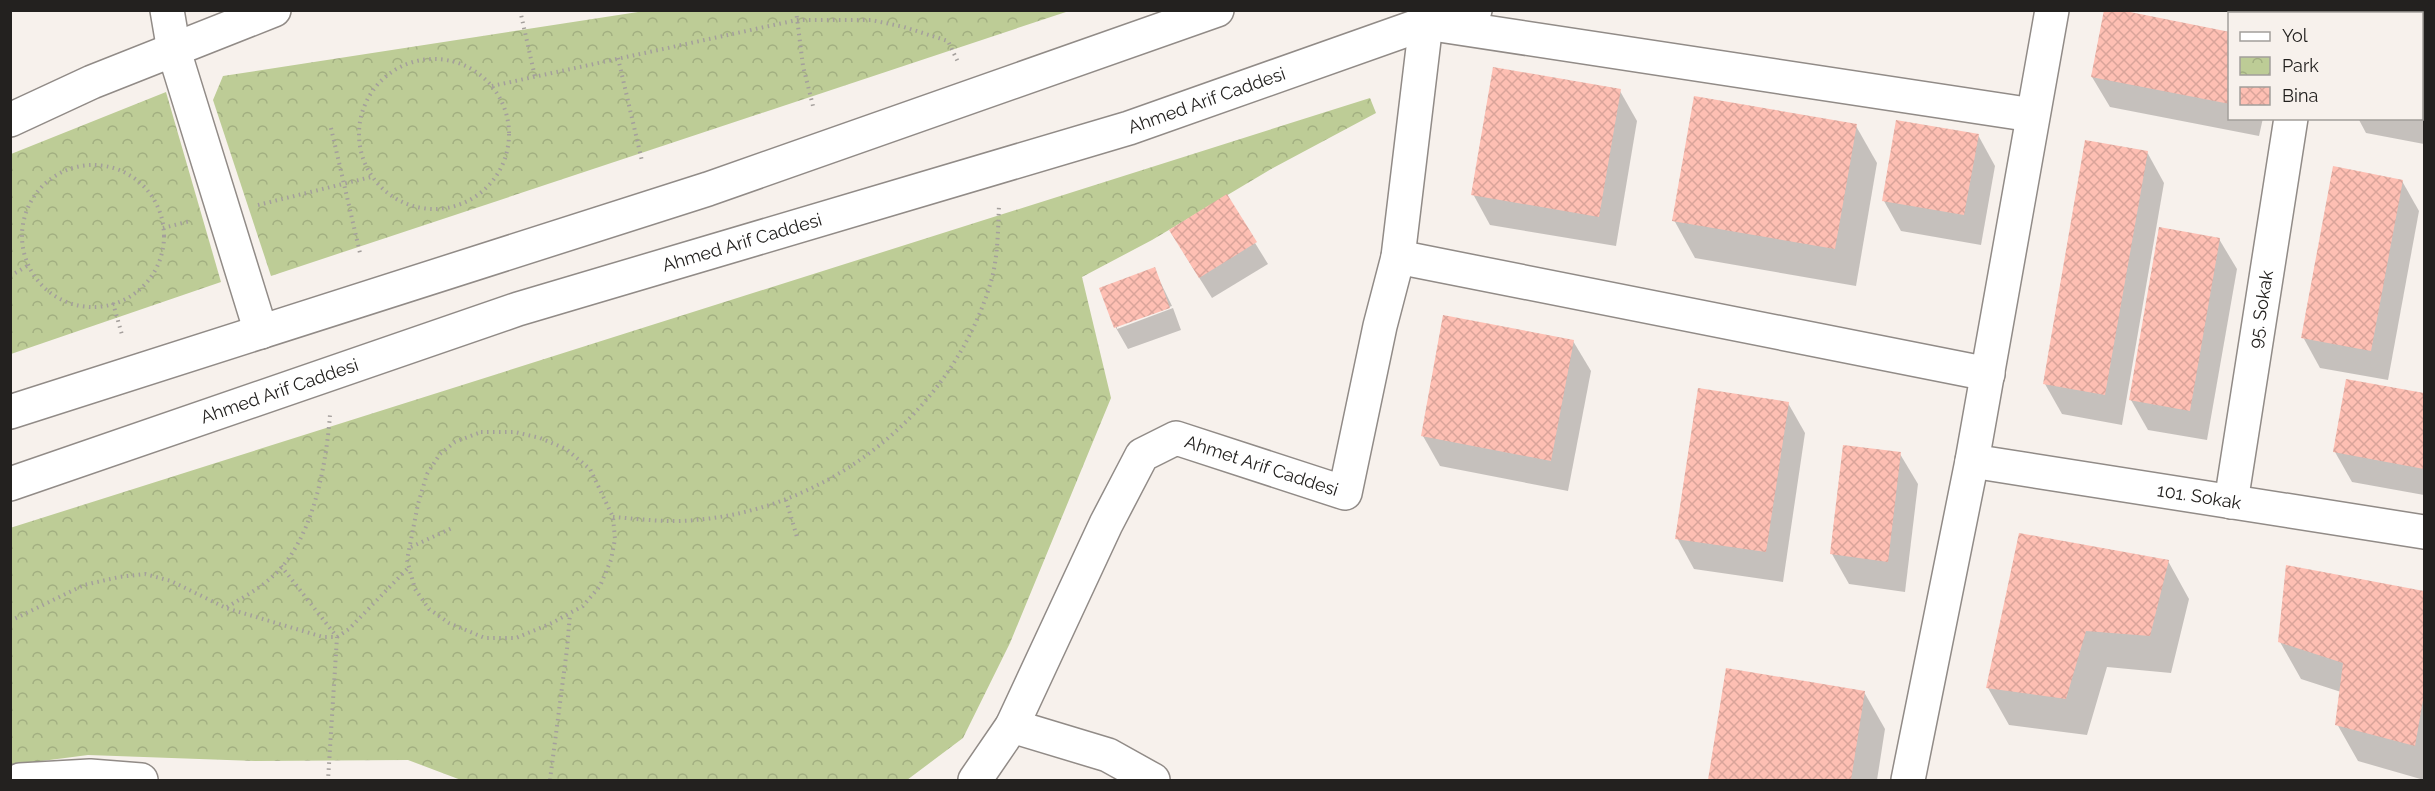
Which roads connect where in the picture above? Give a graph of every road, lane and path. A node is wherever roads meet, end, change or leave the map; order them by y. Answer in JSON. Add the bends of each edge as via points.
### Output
{"nodes":[{"id":1,"x":167,"y":10,"type":"edge"},
{"id":2,"x":274,"y":10,"type":"edge"},
{"id":3,"x":520,"y":10,"type":"edge"},
{"id":4,"x":796,"y":10,"type":"edge"},
{"id":5,"x":1217,"y":10,"type":"edge"},
{"id":6,"x":1475,"y":10,"type":"edge"},
{"id":7,"x":2052,"y":10,"type":"edge"},
{"id":8,"x":797,"y":20,"type":"junction"},
{"id":9,"x":1426,"y":23,"type":"junction"},
{"id":10,"x":174,"y":51,"type":"junction"},
{"id":11,"x":618,"y":58,"type":"junction"},
{"id":12,"x":958,"y":62,"type":"dead end"},
{"id":13,"x":536,"y":77,"type":"junction"},
{"id":14,"x":492,"y":86,"type":"junction"},
{"id":15,"x":813,"y":106,"type":"dead end"},
{"id":16,"x":2032,"y":115,"type":"junction"},
{"id":17,"x":10,"y":120,"type":"edge"},
{"id":18,"x":2291,"y":120,"type":"edge"},
{"id":19,"x":331,"y":128,"type":"dead end"},
{"id":20,"x":642,"y":162,"type":"dead end"},
{"id":21,"x":371,"y":177,"type":"junction"},
{"id":22,"x":343,"y":185,"type":"junction"},
{"id":23,"x":999,"y":205,"type":"dead end"},
{"id":24,"x":253,"y":206,"type":"dead end"},
{"id":25,"x":360,"y":253,"type":"dead end"},
{"id":26,"x":1398,"y":257,"type":"junction"},
{"id":27,"x":27,"y":266,"type":"junction"},
{"id":28,"x":10,"y":276,"type":"edge"},
{"id":29,"x":113,"y":303,"type":"junction"},
{"id":30,"x":261,"y":332,"type":"junction"},
{"id":31,"x":122,"y":335,"type":"dead end"},
{"id":32,"x":1988,"y":374,"type":"junction"},
{"id":33,"x":10,"y":412,"type":"edge"},
{"id":34,"x":330,"y":415,"type":"dead end"},
{"id":35,"x":1972,"y":461,"type":"junction"},
{"id":36,"x":10,"y":484,"type":"edge"},
{"id":37,"x":786,"y":500,"type":"junction"},
{"id":38,"x":2231,"y":502,"type":"junction"},
{"id":39,"x":613,"y":518,"type":"junction"},
{"id":40,"x":452,"y":528,"type":"dead end"},
{"id":41,"x":2424,"y":532,"type":"edge"},
{"id":42,"x":797,"y":537,"type":"dead end"},
{"id":43,"x":410,"y":547,"type":"junction"},
{"id":44,"x":281,"y":566,"type":"junction"},
{"id":45,"x":409,"y":567,"type":"junction"},
{"id":46,"x":226,"y":608,"type":"junction"},
{"id":47,"x":570,"y":614,"type":"junction"},
{"id":48,"x":10,"y":621,"type":"edge"},
{"id":49,"x":337,"y":637,"type":"junction"},
{"id":50,"x":1012,"y":726,"type":"junction"},
{"id":51,"x":20,"y":780,"type":"edge"},
{"id":52,"x":141,"y":780,"type":"edge"},
{"id":53,"x":328,"y":780,"type":"edge"},
{"id":54,"x":550,"y":780,"type":"edge"},
{"id":55,"x":975,"y":780,"type":"edge"},
{"id":56,"x":1153,"y":780,"type":"edge"},
{"id":57,"x":1908,"y":780,"type":"edge"}],
"edges":[{"from":1,"to":10,"type":"street"},
{"from":2,"to":10,"type":"street"},
{"from":3,"to":13,"type":"path"},
{"from":4,"to":8,"type":"path"},
{"from":5,"to":30,"type":"street","via":[[708,189]]},
{"from":6,"to":9,"type":"street","name":"Ahmed Arif Caddesi"},
{"from":7,"to":16,"type":"street"},
{"from":8,"to":11,"type":"path"},
{"from":8,"to":12,"type":"path","via":[[871,20],[904,27],[948,41]]},
{"from":8,"to":15,"type":"path"},
{"from":9,"to":16,"type":"street"},
{"from":9,"to":26,"type":"street","name":"Ahmet Arif Caddesi"},
{"from":9,"to":36,"type":"street","name":"Ahmed Arif Caddesi","via":[[1129,128],[518,309]]},
{"from":10,"to":17,"type":"street","via":[[92,82]]},
{"from":10,"to":30,"type":"street"},
{"from":11,"to":13,"type":"path"},
{"from":11,"to":20,"type":"path"},
{"from":13,"to":14,"type":"path"},
{"from":14,"to":21,"type":"path","via":[[473,70],[449,60],[423,59],[399,67],[379,82],[364,104],[358,128],[360,153]]},
{"from":14,"to":21,"type":"path","via":[[504,107],[510,131],[507,155],[496,178],[479,195],[458,206],[434,210],[410,206],[388,195]]},
{"from":16,"to":32,"type":"street"},
{"from":18,"to":38,"type":"street","name":"95. Sokak"},
{"from":19,"to":22,"type":"path"},
{"from":21,"to":22,"type":"path"},
{"from":22,"to":24,"type":"path"},
{"from":22,"to":25,"type":"path"},
{"from":23,"to":37,"type":"path","via":[[992,276],[979,315],[930,397],[901,429],[849,468]]},
{"from":26,"to":32,"type":"street"},
{"from":26,"to":50,"type":"street","name":"Ahmet Arif Caddesi","via":[[1345,493],[1176,438],[1142,455]]},
{"from":27,"to":28,"type":"path"},
{"from":27,"to":29,"type":"path","via":[[59,299],[81,306],[104,307]]},
{"from":27,"to":29,"type":"path","via":[[21,243],[23,219],[32,196],[49,178],[70,168],[95,164],[118,169],[139,182],[155,200],[163,222],[164,244],[158,267],[144,286]]},
{"from":29,"to":31,"type":"path"},
{"from":30,"to":33,"type":"street"},
{"from":32,"to":35,"type":"street"},
{"from":34,"to":44,"type":"path","via":[[327,447],[307,522],[292,554]]},
{"from":35,"to":38,"type":"street","name":"101. Sokak"},
{"from":35,"to":57,"type":"street"},
{"from":37,"to":39,"type":"path","via":[[696,520]]},
{"from":37,"to":42,"type":"path"},
{"from":38,"to":41,"type":"street","name":"101. Sokak"},
{"from":39,"to":43,"type":"path","via":[[590,469],[566,449],[514,432],[481,432],[455,442],[440,454],[427,474]]},
{"from":39,"to":47,"type":"path","via":[[615,540],[600,586],[583,606]]},
{"from":40,"to":43,"type":"path"},
{"from":43,"to":45,"type":"path"},
{"from":44,"to":46,"type":"path","via":[[274,576]]},
{"from":44,"to":49,"type":"path"},
{"from":45,"to":47,"type":"path","via":[[415,589],[429,609],[449,623],[485,638],[516,638]]},
{"from":45,"to":49,"type":"path"},
{"from":46,"to":48,"type":"path","via":[[171,581],[145,574],[84,585]]},
{"from":46,"to":49,"type":"path","via":[[323,637]]},
{"from":47,"to":54,"type":"path"},
{"from":49,"to":53,"type":"path"},
{"from":50,"to":55,"type":"street","name":"Ahmet Arif Caddesi"},
{"from":50,"to":56,"type":"street","via":[[1108,754]]},
{"from":51,"to":52,"type":"street","via":[[90,776]]}]}
